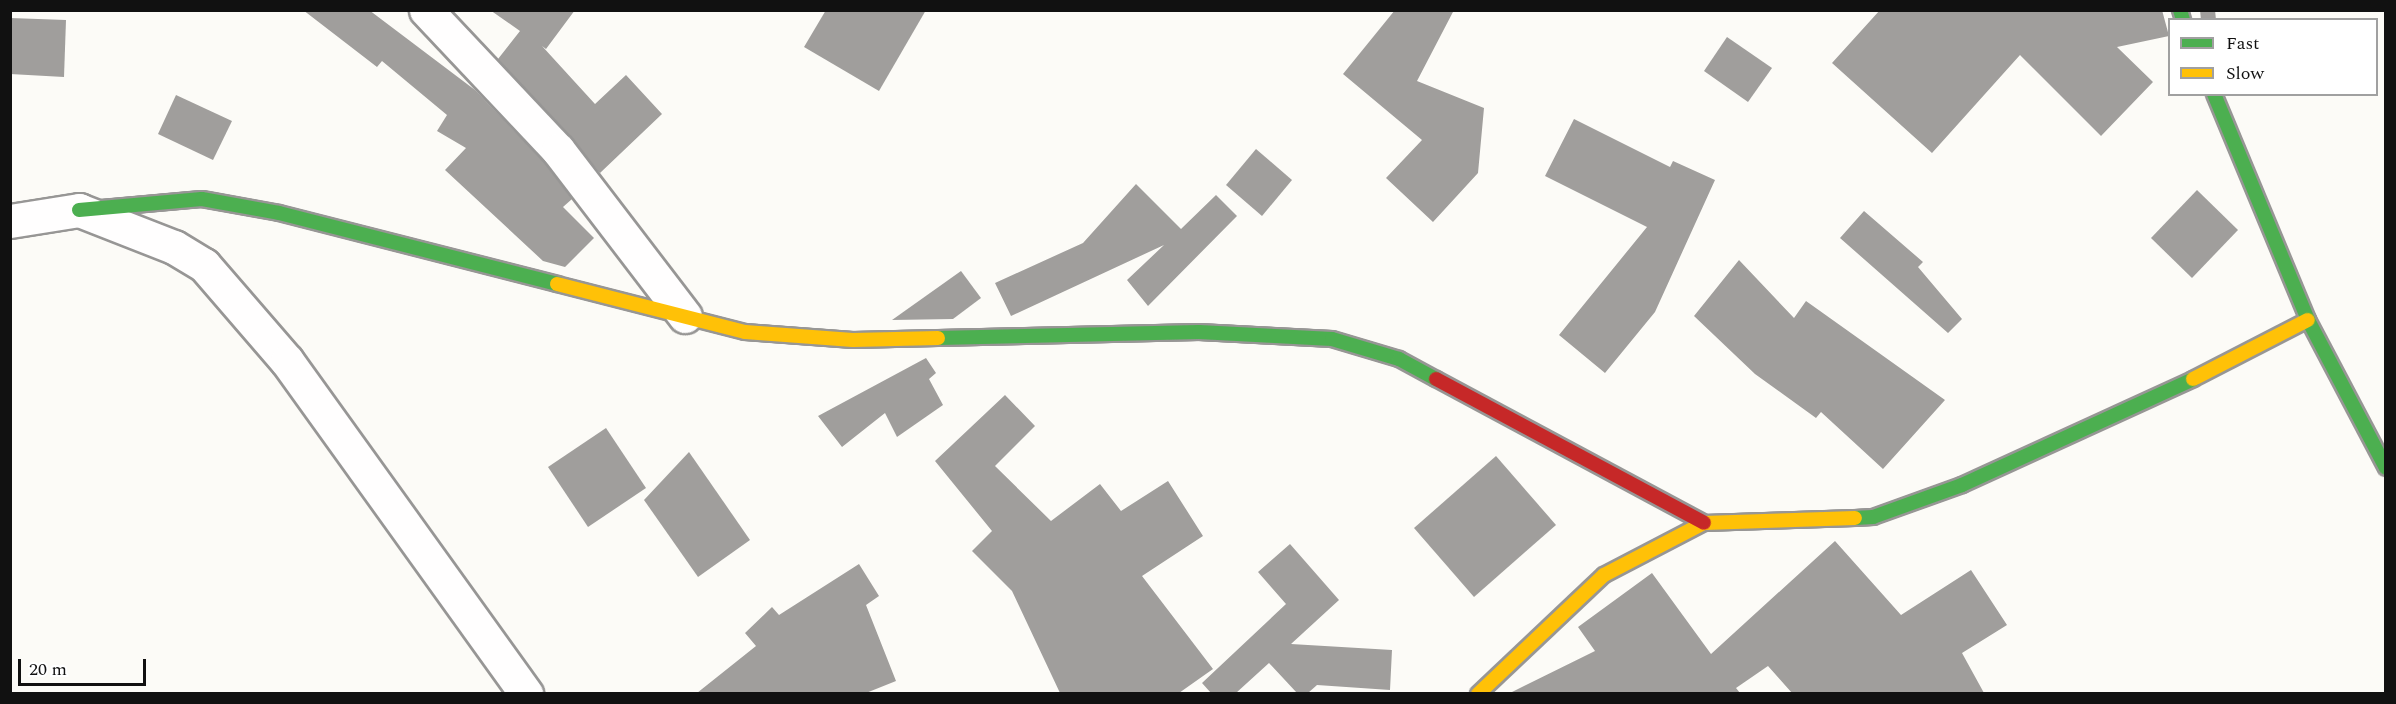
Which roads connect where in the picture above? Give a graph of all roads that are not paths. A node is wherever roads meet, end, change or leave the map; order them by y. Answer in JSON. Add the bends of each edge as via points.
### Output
{"nodes":[{"id":1,"x":426,"y":10,"type":"edge"},
{"id":2,"x":2215,"y":96,"type":"edge"},
{"id":3,"x":79,"y":210,"type":"junction"},
{"id":4,"x":10,"y":221,"type":"edge"},
{"id":5,"x":685,"y":316,"type":"junction"},
{"id":6,"x":2308,"y":320,"type":"junction"},
{"id":7,"x":2385,"y":468,"type":"edge"},
{"id":8,"x":1704,"y":523,"type":"junction"},
{"id":9,"x":526,"y":693,"type":"edge"},
{"id":10,"x":1478,"y":693,"type":"edge"}],
"edges":[{"from":1,"to":5,"type":"street","via":[[558,150]]},
{"from":2,"to":6,"type":"street"},
{"from":3,"to":4,"type":"street"},
{"from":3,"to":5,"type":"street","via":[[202,199],[279,213],[368,240]]},
{"from":3,"to":9,"type":"street","via":[[174,247],[204,265],[287,361]]},
{"from":5,"to":8,"type":"street","via":[[745,332],[853,340],[1199,332],[1332,339],[1399,359]]},
{"from":6,"to":7,"type":"street"},
{"from":6,"to":8,"type":"street","via":[[2151,402],[1962,485],[1873,517]]},
{"from":8,"to":10,"type":"street","via":[[1604,575]]}]}
